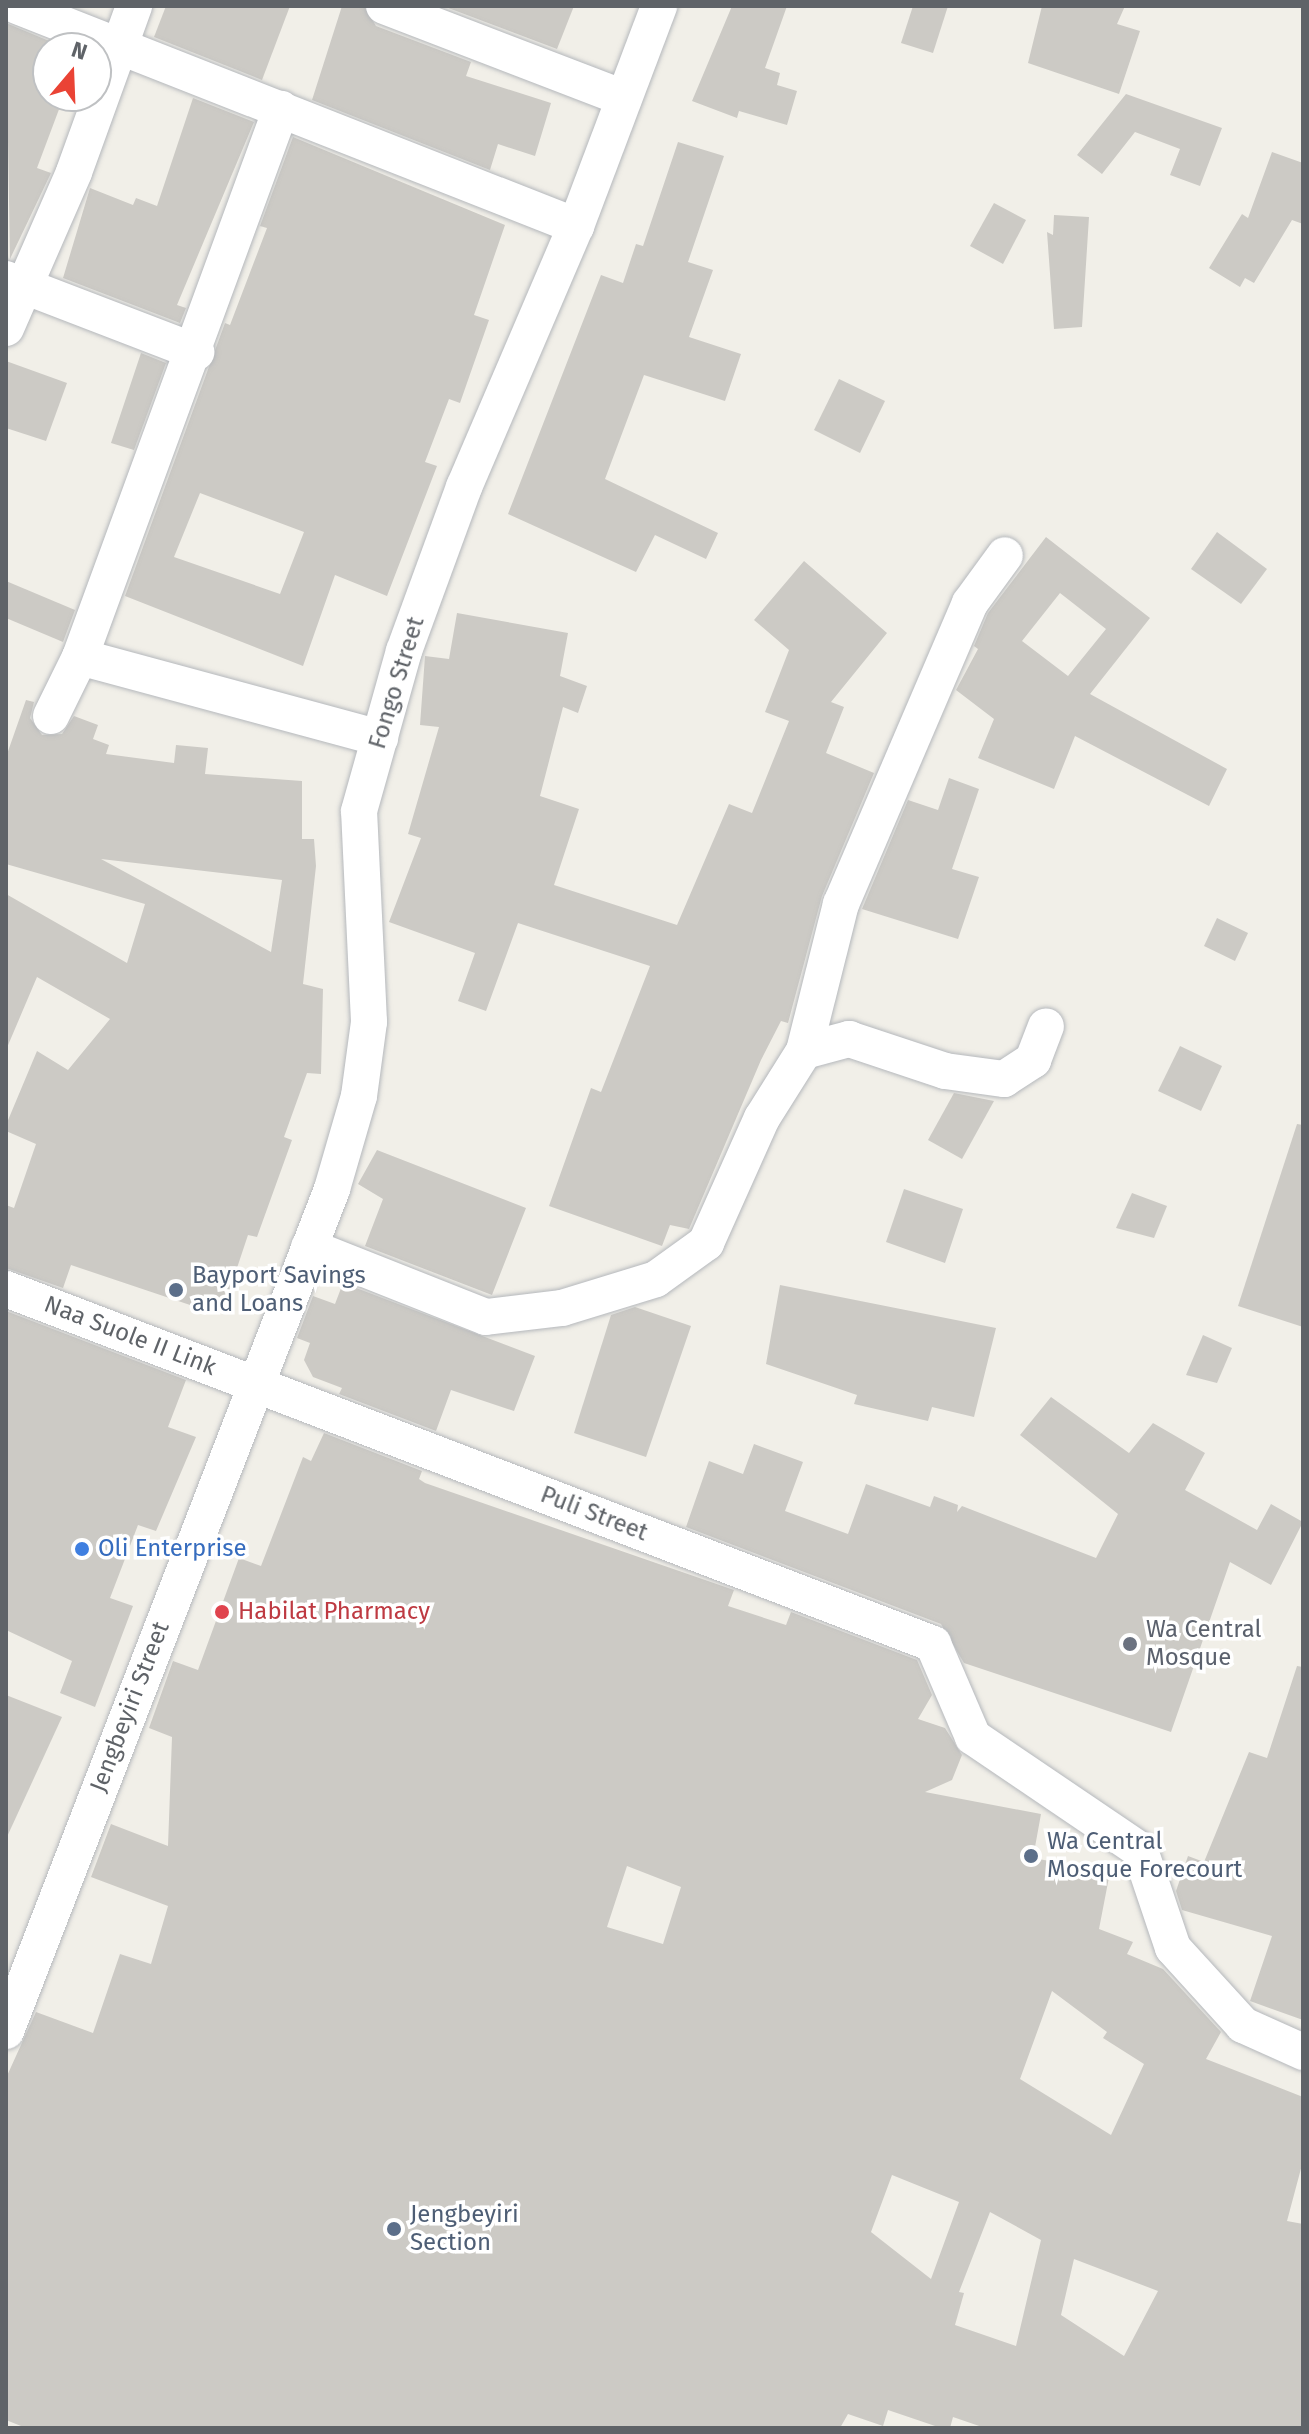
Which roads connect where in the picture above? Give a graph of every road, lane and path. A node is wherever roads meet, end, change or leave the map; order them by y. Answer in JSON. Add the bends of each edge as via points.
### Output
{"nodes":[{"id":1,"x":17,"y":6,"type":"edge"},
{"id":2,"x":134,"y":6,"type":"edge"},
{"id":3,"x":384,"y":6,"type":"edge"},
{"id":4,"x":659,"y":6,"type":"edge"},
{"id":5,"x":119,"y":45,"type":"junction"},
{"id":6,"x":624,"y":98,"type":"junction"},
{"id":7,"x":281,"y":109,"type":"junction"},
{"id":8,"x":576,"y":226,"type":"junction"},
{"id":9,"x":14,"y":282,"type":"edge"},
{"id":10,"x":6,"y":328,"type":"edge"},
{"id":11,"x":196,"y":352,"type":"junction"},
{"id":12,"x":1005,"y":555,"type":"dead end"},
{"id":13,"x":80,"y":657,"type":"junction"},
{"id":14,"x":51,"y":716,"type":"dead end"},
{"id":15,"x":380,"y":738,"type":"junction"},
{"id":16,"x":1046,"y":1026,"type":"dead end"},
{"id":17,"x":804,"y":1051,"type":"junction"},
{"id":18,"x":309,"y":1247,"type":"junction"},
{"id":19,"x":6,"y":1289,"type":"edge"},
{"id":20,"x":254,"y":1383,"type":"junction"},
{"id":21,"x":6,"y":2031,"type":"edge"},
{"id":22,"x":1303,"y":2052,"type":"edge"}],
"edges":[{"from":1,"to":5,"type":"street"},
{"from":2,"to":5,"type":"street"},
{"from":3,"to":6,"type":"street"},
{"from":4,"to":6,"type":"street","name":"Fongo Street"},
{"from":5,"to":7,"type":"street"},
{"from":5,"to":9,"type":"street","via":[[74,172]]},
{"from":6,"to":8,"type":"street","name":"Fongo Street"},
{"from":7,"to":8,"type":"street"},
{"from":7,"to":11,"type":"street"},
{"from":8,"to":15,"type":"street","name":"Fongo Street","via":[[464,487]]},
{"from":9,"to":10,"type":"street"},
{"from":9,"to":11,"type":"street"},
{"from":11,"to":13,"type":"street","via":[[121,535]]},
{"from":12,"to":17,"type":"street","via":[[970,603],[846,890],[815,989]]},
{"from":13,"to":14,"type":"street"},
{"from":13,"to":15,"type":"street"},
{"from":15,"to":18,"type":"street","name":"Fongo Street","via":[[359,811],[369,1022],[359,1096]]},
{"from":16,"to":17,"type":"street","via":[[1033,1060],[1004,1079],[945,1071],[849,1039]]},
{"from":17,"to":18,"type":"street","via":[[762,1118],[706,1243],[656,1279],[562,1308],[486,1317]]},
{"from":18,"to":20,"type":"street","name":"Fongo Street"},
{"from":19,"to":20,"type":"street","name":"Naa Suole II Link"},
{"from":20,"to":21,"type":"street","name":"Jengbeyiri Street"},
{"from":20,"to":22,"type":"street","name":"Puli Street","via":[[933,1644],[973,1737],[1140,1850],[1173,1948],[1243,2025]]}]}
